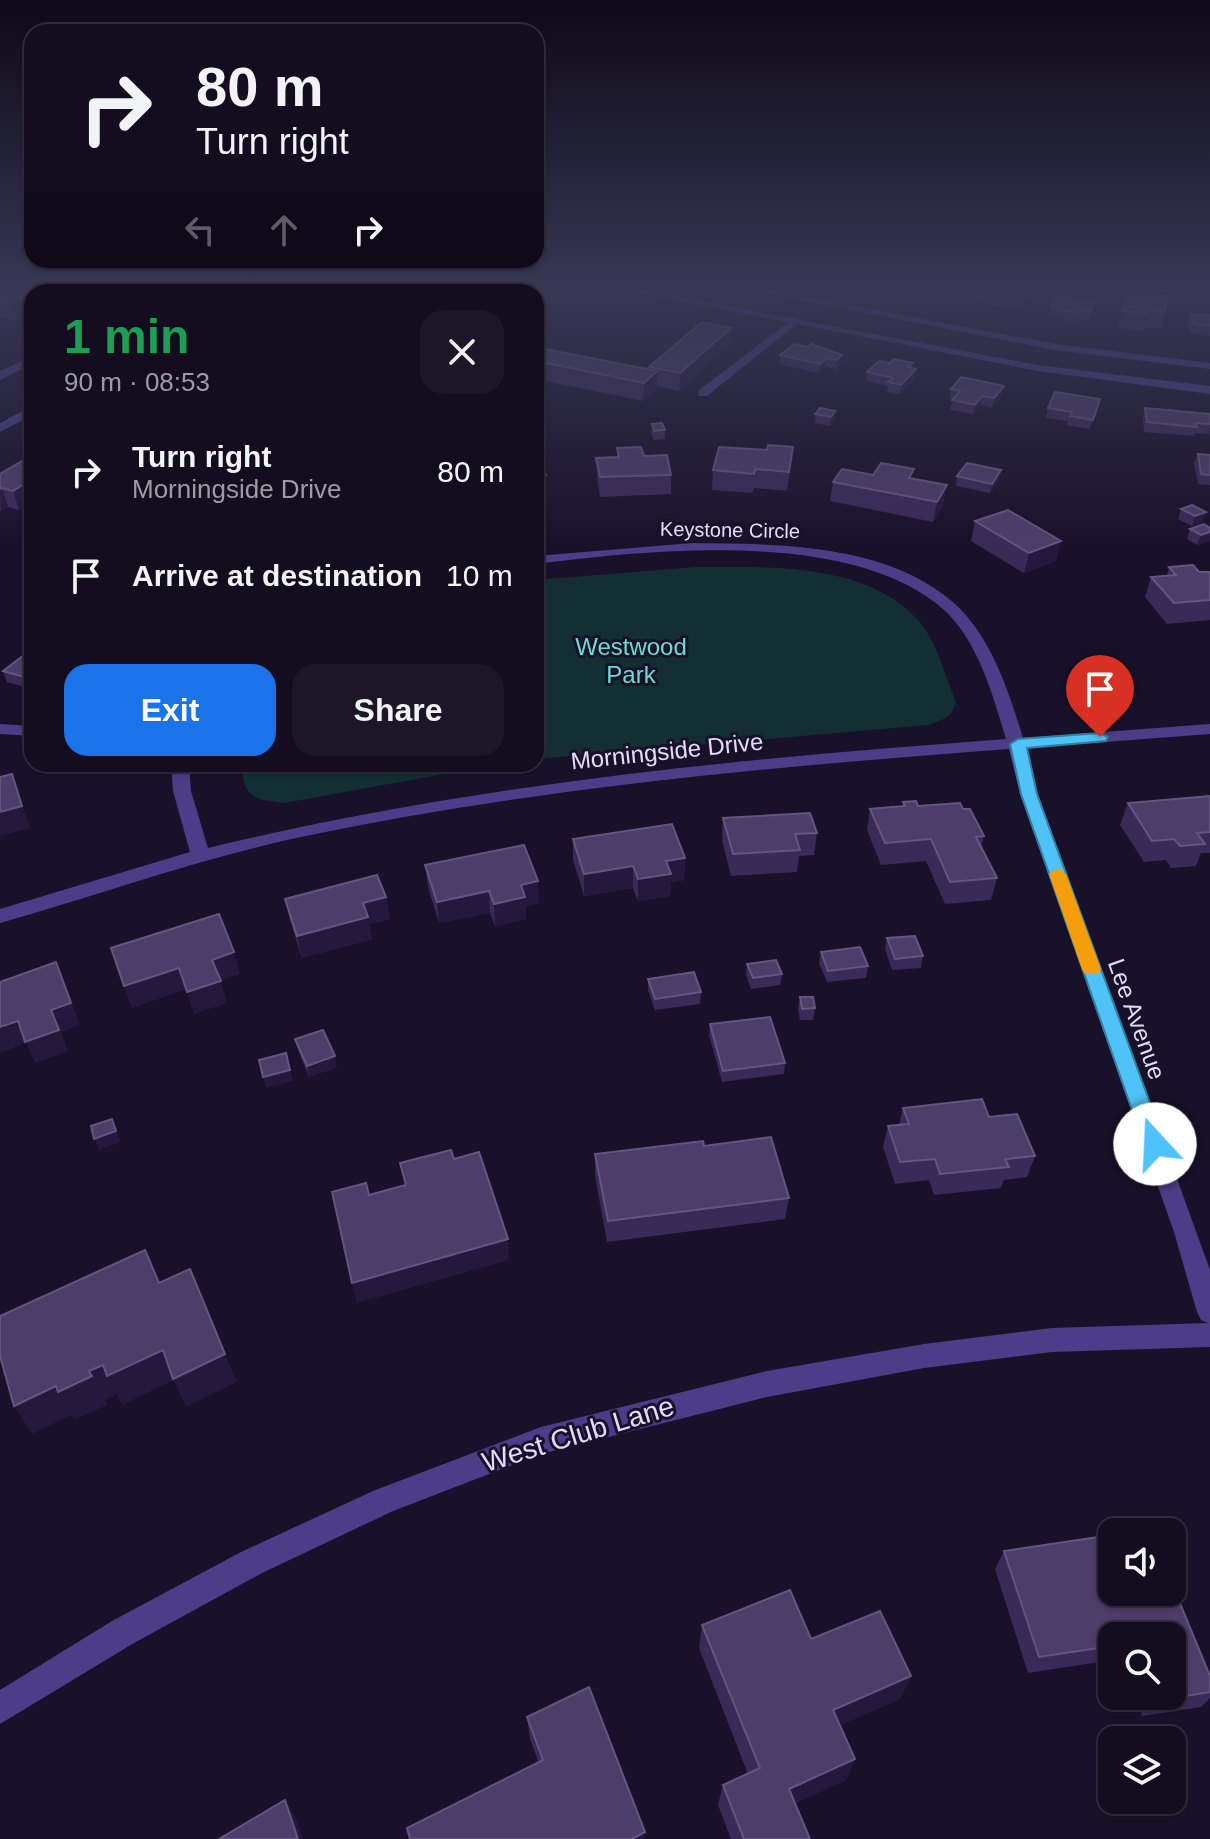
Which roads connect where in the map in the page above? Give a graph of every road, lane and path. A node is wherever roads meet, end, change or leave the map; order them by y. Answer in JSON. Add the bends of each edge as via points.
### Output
{"nodes":[{"id":1,"x":725,"y":377,"type":"edge"},
{"id":2,"x":1107,"y":377,"type":"edge"},
{"id":3,"x":1210,"y":390,"type":"edge"},
{"id":4,"x":703,"y":393,"type":"dead end"},
{"id":5,"x":24,"y":414,"type":"edge"},
{"id":6,"x":0,"y":428,"type":"edge"},
{"id":7,"x":544,"y":559,"type":"edge"},
{"id":8,"x":0,"y":729,"type":"edge"},
{"id":9,"x":1210,"y":729,"type":"edge"},
{"id":10,"x":24,"y":730,"type":"edge"},
{"id":11,"x":1018,"y":744,"type":"junction"},
{"id":12,"x":181,"y":772,"type":"edge"},
{"id":13,"x":201,"y":856,"type":"junction"},
{"id":14,"x":0,"y":916,"type":"edge"},
{"id":15,"x":1210,"y":1312,"type":"edge"},
{"id":16,"x":1210,"y":1335,"type":"edge"},
{"id":17,"x":0,"y":1708,"type":"edge"}],
"edges":[{"from":1,"to":4,"type":"street"},
{"from":2,"to":3,"type":"street"},
{"from":5,"to":6,"type":"street"},
{"from":7,"to":11,"type":"street","name":"Keystone Circle","via":[[643,550],[763,548],[883,569],[929,592],[965,624]]},
{"from":8,"to":10,"type":"street"},
{"from":9,"to":11,"type":"street","name":"Morningside Drive"},
{"from":11,"to":13,"type":"street","name":"Morningside Drive","via":[[587,782],[392,814]]},
{"from":11,"to":15,"type":"street","name":"Lee Avenue","via":[[1029,794]]},
{"from":12,"to":13,"type":"street"},
{"from":13,"to":14,"type":"street","name":"Morningside Drive"},
{"from":16,"to":17,"type":"street","name":"West Club Lane","via":[[1032,1341],[869,1365],[697,1398],[520,1447],[267,1554],[63,1667]]}]}
